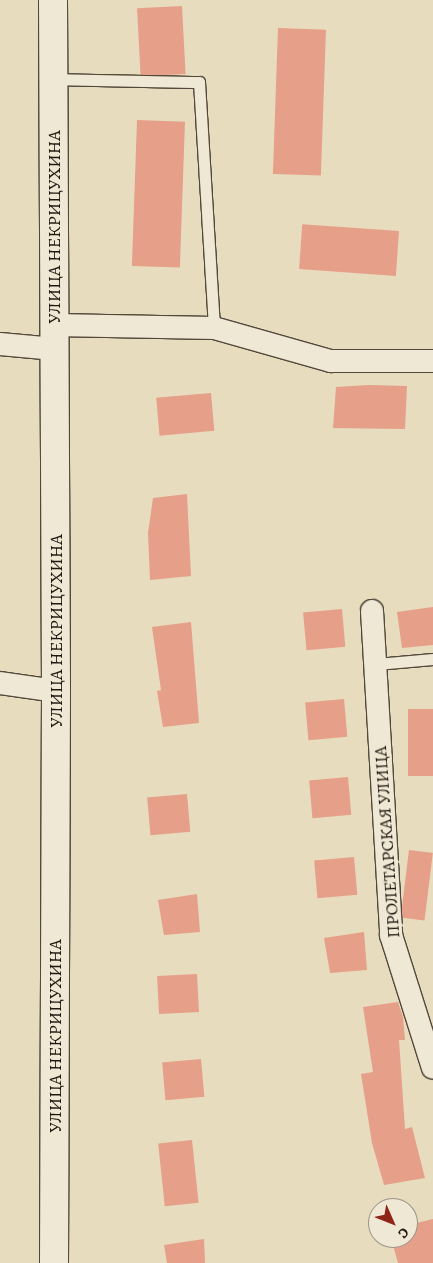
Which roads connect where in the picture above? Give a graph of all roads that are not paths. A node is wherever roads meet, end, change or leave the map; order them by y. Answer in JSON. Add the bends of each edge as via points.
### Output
{"nodes":[{"id":1,"x":53,"y":0,"type":"edge"},
{"id":2,"x":53,"y":80,"type":"junction"},
{"id":3,"x":214,"y":328,"type":"junction"},
{"id":4,"x":54,"y":337,"type":"junction"},
{"id":5,"x":0,"y":344,"type":"edge"},
{"id":6,"x":433,"y":361,"type":"edge"},
{"id":7,"x":372,"y":611,"type":"dead end"},
{"id":8,"x":433,"y":659,"type":"edge"},
{"id":9,"x":376,"y":664,"type":"junction"},
{"id":10,"x":0,"y":683,"type":"edge"},
{"id":11,"x":56,"y":691,"type":"junction"},
{"id":12,"x":433,"y":1068,"type":"edge"},
{"id":13,"x":54,"y":1263,"type":"edge"}],
"edges":[{"from":1,"to":2,"type":"street","name":"УЛИЦА НЕКРИЦУХИНА"},
{"from":2,"to":3,"type":"lane","via":[[199,82]]},
{"from":2,"to":4,"type":"street","name":"УЛИЦА НЕКРИЦУХИНА"},
{"from":3,"to":4,"type":"street"},
{"from":3,"to":6,"type":"street","via":[[330,361]]},
{"from":4,"to":5,"type":"street"},
{"from":4,"to":11,"type":"street","name":"УЛИЦА НЕКРИЦУХИНА"},
{"from":7,"to":9,"type":"street","name":"ПРОЛЕТАРСКАЯ УЛИЦА"},
{"from":8,"to":9,"type":"lane"},
{"from":9,"to":12,"type":"street","name":"ПРОЛЕТАРСКАЯ УЛИЦА","via":[[391,935]]},
{"from":10,"to":11,"type":"street"},
{"from":11,"to":13,"type":"street","name":"УЛИЦА НЕКРИЦУХИНА"}]}
